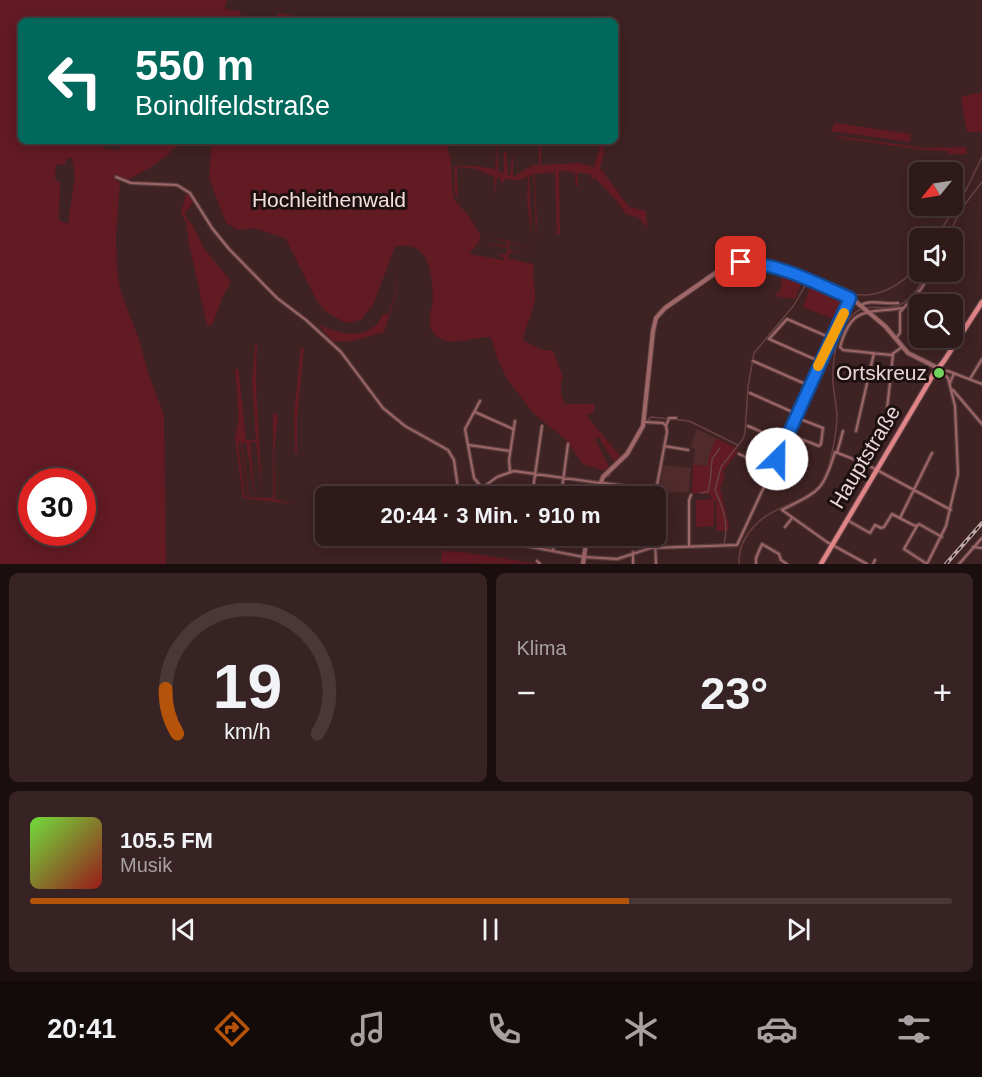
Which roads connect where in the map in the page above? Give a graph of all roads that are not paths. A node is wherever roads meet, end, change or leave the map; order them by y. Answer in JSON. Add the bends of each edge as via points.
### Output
{"nodes":[{"id":1,"x":116,"y":177,"type":"dead end"},
{"id":2,"x":925,"y":282,"type":"edge"},
{"id":3,"x":850,"y":298,"type":"junction"},
{"id":4,"x":982,"y":302,"type":"edge"},
{"id":5,"x":898,"y":303,"type":"dead end"},
{"id":6,"x":865,"y":308,"type":"junction"},
{"id":7,"x":902,"y":308,"type":"junction"},
{"id":8,"x":832,"y":339,"type":"junction"},
{"id":9,"x":896,"y":339,"type":"junction"},
{"id":10,"x":902,"y":347,"type":"junction"},
{"id":11,"x":874,"y":353,"type":"junction"},
{"id":12,"x":893,"y":354,"type":"junction"},
{"id":13,"x":982,"y":359,"type":"edge"},
{"id":14,"x":753,"y":361,"type":"dead end"},
{"id":15,"x":821,"y":362,"type":"junction"},
{"id":16,"x":941,"y":368,"type":"junction"},
{"id":17,"x":954,"y":373,"type":"junction"},
{"id":18,"x":970,"y":379,"type":"junction"},
{"id":19,"x":950,"y":383,"type":"junction"},
{"id":20,"x":982,"y":384,"type":"edge"},
{"id":21,"x":810,"y":386,"type":"junction"},
{"id":22,"x":951,"y":388,"type":"junction"},
{"id":23,"x":750,"y":393,"type":"dead end"},
{"id":24,"x":480,"y":401,"type":"dead end"},
{"id":25,"x":474,"y":413,"type":"junction"},
{"id":26,"x":796,"y":415,"type":"junction"},
{"id":27,"x":676,"y":418,"type":"dead end"},
{"id":28,"x":515,"y":421,"type":"dead end"},
{"id":29,"x":645,"y":422,"type":"junction"},
{"id":30,"x":982,"y":424,"type":"edge"},
{"id":31,"x":542,"y":426,"type":"dead end"},
{"id":32,"x":666,"y":426,"type":"junction"},
{"id":33,"x":748,"y":426,"type":"dead end"},
{"id":34,"x":513,"y":429,"type":"junction"},
{"id":35,"x":843,"y":431,"type":"dead end"},
{"id":36,"x":856,"y":431,"type":"dead end"},
{"id":37,"x":788,"y":434,"type":"junction"},
{"id":38,"x":785,"y":442,"type":"junction"},
{"id":39,"x":568,"y":444,"type":"dead end"},
{"id":40,"x":468,"y":445,"type":"junction"},
{"id":41,"x":664,"y":446,"type":"junction"},
{"id":42,"x":688,"y":450,"type":"dead end"},
{"id":43,"x":510,"y":451,"type":"junction"},
{"id":44,"x":836,"y":453,"type":"junction"},
{"id":45,"x":932,"y":453,"type":"dead end"},
{"id":46,"x":739,"y":454,"type":"dead end"},
{"id":47,"x":864,"y":463,"type":"junction"},
{"id":48,"x":772,"y":469,"type":"junction"},
{"id":49,"x":877,"y":470,"type":"junction"},
{"id":50,"x":510,"y":472,"type":"junction"},
{"id":51,"x":535,"y":474,"type":"junction"},
{"id":52,"x":563,"y":477,"type":"junction"},
{"id":53,"x":602,"y":483,"type":"junction"},
{"id":54,"x":458,"y":486,"type":"edge"},
{"id":55,"x":480,"y":486,"type":"edge"},
{"id":56,"x":485,"y":486,"type":"edge"},
{"id":57,"x":533,"y":486,"type":"edge"},
{"id":58,"x":562,"y":486,"type":"edge"},
{"id":59,"x":601,"y":486,"type":"edge"},
{"id":60,"x":618,"y":486,"type":"edge"},
{"id":61,"x":656,"y":486,"type":"edge"},
{"id":62,"x":914,"y":490,"type":"junction"},
{"id":63,"x":691,"y":495,"type":"dead end"},
{"id":64,"x":951,"y":510,"type":"junction"},
{"id":65,"x":792,"y":518,"type":"junction"},
{"id":66,"x":900,"y":518,"type":"junction"},
{"id":67,"x":847,"y":520,"type":"junction"},
{"id":68,"x":916,"y":526,"type":"junction"},
{"id":69,"x":785,"y":527,"type":"dead end"},
{"id":70,"x":942,"y":537,"type":"junction"},
{"id":71,"x":982,"y":538,"type":"edge"},
{"id":72,"x":832,"y":545,"type":"junction"},
{"id":73,"x":526,"y":546,"type":"edge"},
{"id":74,"x":554,"y":546,"type":"edge"},
{"id":75,"x":586,"y":546,"type":"edge"},
{"id":76,"x":689,"y":546,"type":"junction"},
{"id":77,"x":655,"y":547,"type":"junction"},
{"id":78,"x":973,"y":547,"type":"junction"},
{"id":79,"x":982,"y":548,"type":"edge"},
{"id":80,"x":553,"y":551,"type":"junction"},
{"id":81,"x":633,"y":552,"type":"junction"},
{"id":82,"x":584,"y":557,"type":"junction"},
{"id":83,"x":607,"y":558,"type":"junction"},
{"id":84,"x":781,"y":560,"type":"junction"},
{"id":85,"x":875,"y":560,"type":"dead end"},
{"id":86,"x":537,"y":561,"type":"dead end"},
{"id":87,"x":540,"y":564,"type":"edge"},
{"id":88,"x":583,"y":564,"type":"edge"},
{"id":89,"x":607,"y":564,"type":"edge"},
{"id":90,"x":633,"y":564,"type":"edge"},
{"id":91,"x":656,"y":564,"type":"edge"},
{"id":92,"x":756,"y":564,"type":"edge"},
{"id":93,"x":778,"y":564,"type":"edge"},
{"id":94,"x":787,"y":564,"type":"edge"},
{"id":95,"x":821,"y":564,"type":"edge"},
{"id":96,"x":867,"y":564,"type":"edge"},
{"id":97,"x":873,"y":564,"type":"edge"},
{"id":98,"x":927,"y":564,"type":"edge"},
{"id":99,"x":959,"y":564,"type":"edge"}],
"edges":[{"from":1,"to":54,"type":"street","via":[[135,184],[177,185],[190,193],[229,249],[277,298],[341,352],[383,408],[405,426],[448,450],[454,460]]},
{"from":2,"to":7,"type":"street"},
{"from":3,"to":6,"type":"street"},
{"from":3,"to":8,"type":"street"},
{"from":3,"to":29,"type":"street","via":[[765,265],[733,262],[656,318]]},
{"from":4,"to":16,"type":"main road","name":"Hauptstraße"},
{"from":5,"to":6,"type":"street","via":[[869,302]]},
{"from":6,"to":7,"type":"street"},
{"from":6,"to":9,"type":"street"},
{"from":6,"to":11,"type":"street","via":[[851,322],[840,348]]},
{"from":7,"to":9,"type":"street"},
{"from":8,"to":15,"type":"street"},
{"from":8,"to":15,"type":"street","via":[[788,319],[769,339]]},
{"from":9,"to":10,"type":"street"},
{"from":10,"to":12,"type":"street"},
{"from":10,"to":16,"type":"street","via":[[916,358]]},
{"from":11,"to":12,"type":"street"},
{"from":11,"to":36,"type":"street"},
{"from":12,"to":47,"type":"street","via":[[886,418]]},
{"from":13,"to":18,"type":"street"},
{"from":14,"to":21,"type":"street"},
{"from":15,"to":21,"type":"street"},
{"from":16,"to":17,"type":"street"},
{"from":16,"to":19,"type":"street"},
{"from":16,"to":49,"type":"main road","name":"Hauptstraße"},
{"from":17,"to":18,"type":"street"},
{"from":17,"to":19,"type":"street"},
{"from":18,"to":20,"type":"street"},
{"from":19,"to":22,"type":"street"},
{"from":21,"to":26,"type":"street"},
{"from":22,"to":30,"type":"street"},
{"from":22,"to":64,"type":"street","via":[[958,474]]},
{"from":23,"to":26,"type":"street"},
{"from":24,"to":25,"type":"street"},
{"from":25,"to":34,"type":"street"},
{"from":25,"to":40,"type":"street","via":[[465,428]]},
{"from":26,"to":37,"type":"street"},
{"from":26,"to":37,"type":"street","via":[[824,428],[821,444]]},
{"from":27,"to":32,"type":"street","via":[[668,420]]},
{"from":28,"to":34,"type":"street"},
{"from":29,"to":32,"type":"street"},
{"from":29,"to":53,"type":"street","via":[[627,454],[606,473]]},
{"from":31,"to":51,"type":"street"},
{"from":32,"to":41,"type":"street"},
{"from":33,"to":38,"type":"street"},
{"from":34,"to":43,"type":"street"},
{"from":35,"to":44,"type":"street"},
{"from":37,"to":38,"type":"street"},
{"from":38,"to":48,"type":"street"},
{"from":39,"to":52,"type":"street"},
{"from":40,"to":43,"type":"street"},
{"from":40,"to":55,"type":"street","via":[[474,478]]},
{"from":41,"to":42,"type":"street"},
{"from":41,"to":61,"type":"street"},
{"from":43,"to":50,"type":"street"},
{"from":44,"to":47,"type":"street"},
{"from":44,"to":65,"type":"street","via":[[822,486],[783,510]]},
{"from":45,"to":62,"type":"street"},
{"from":46,"to":48,"type":"street"},
{"from":47,"to":49,"type":"street"},
{"from":48,"to":76,"type":"street","via":[[735,545]]},
{"from":49,"to":62,"type":"street"},
{"from":49,"to":67,"type":"main road","name":"Hauptstraße"},
{"from":50,"to":51,"type":"street"},
{"from":50,"to":56,"type":"street"},
{"from":51,"to":52,"type":"street"},
{"from":51,"to":57,"type":"street"},
{"from":52,"to":53,"type":"street"},
{"from":52,"to":58,"type":"street"},
{"from":53,"to":59,"type":"street"},
{"from":53,"to":60,"type":"street"},
{"from":62,"to":64,"type":"street"},
{"from":62,"to":66,"type":"street"},
{"from":63,"to":76,"type":"street"},
{"from":64,"to":70,"type":"street"},
{"from":65,"to":69,"type":"street"},
{"from":65,"to":72,"type":"street"},
{"from":66,"to":67,"type":"street","via":[[892,514],[884,527],[875,525],[870,533]]},
{"from":66,"to":68,"type":"street"},
{"from":67,"to":72,"type":"main road","name":"Hauptstraße"},
{"from":68,"to":70,"type":"street","via":[[919,524]]},
{"from":68,"to":98,"type":"street","via":[[904,549]]},
{"from":70,"to":98,"type":"street"},
{"from":71,"to":78,"type":"street"},
{"from":72,"to":95,"type":"main road","name":"Hauptstraße"},
{"from":72,"to":96,"type":"street"},
{"from":73,"to":80,"type":"street"},
{"from":74,"to":80,"type":"street"},
{"from":75,"to":82,"type":"street"},
{"from":76,"to":77,"type":"street"},
{"from":77,"to":81,"type":"street"},
{"from":77,"to":91,"type":"street"},
{"from":78,"to":79,"type":"street"},
{"from":78,"to":99,"type":"street"},
{"from":80,"to":82,"type":"street"},
{"from":81,"to":83,"type":"street","via":[[618,559]]},
{"from":81,"to":90,"type":"street"},
{"from":82,"to":83,"type":"street"},
{"from":82,"to":88,"type":"street"},
{"from":83,"to":89,"type":"street"},
{"from":84,"to":92,"type":"street","via":[[779,554],[761,544]]},
{"from":84,"to":93,"type":"street"},
{"from":84,"to":94,"type":"street"},
{"from":85,"to":97,"type":"street"},
{"from":86,"to":87,"type":"street"}]}
